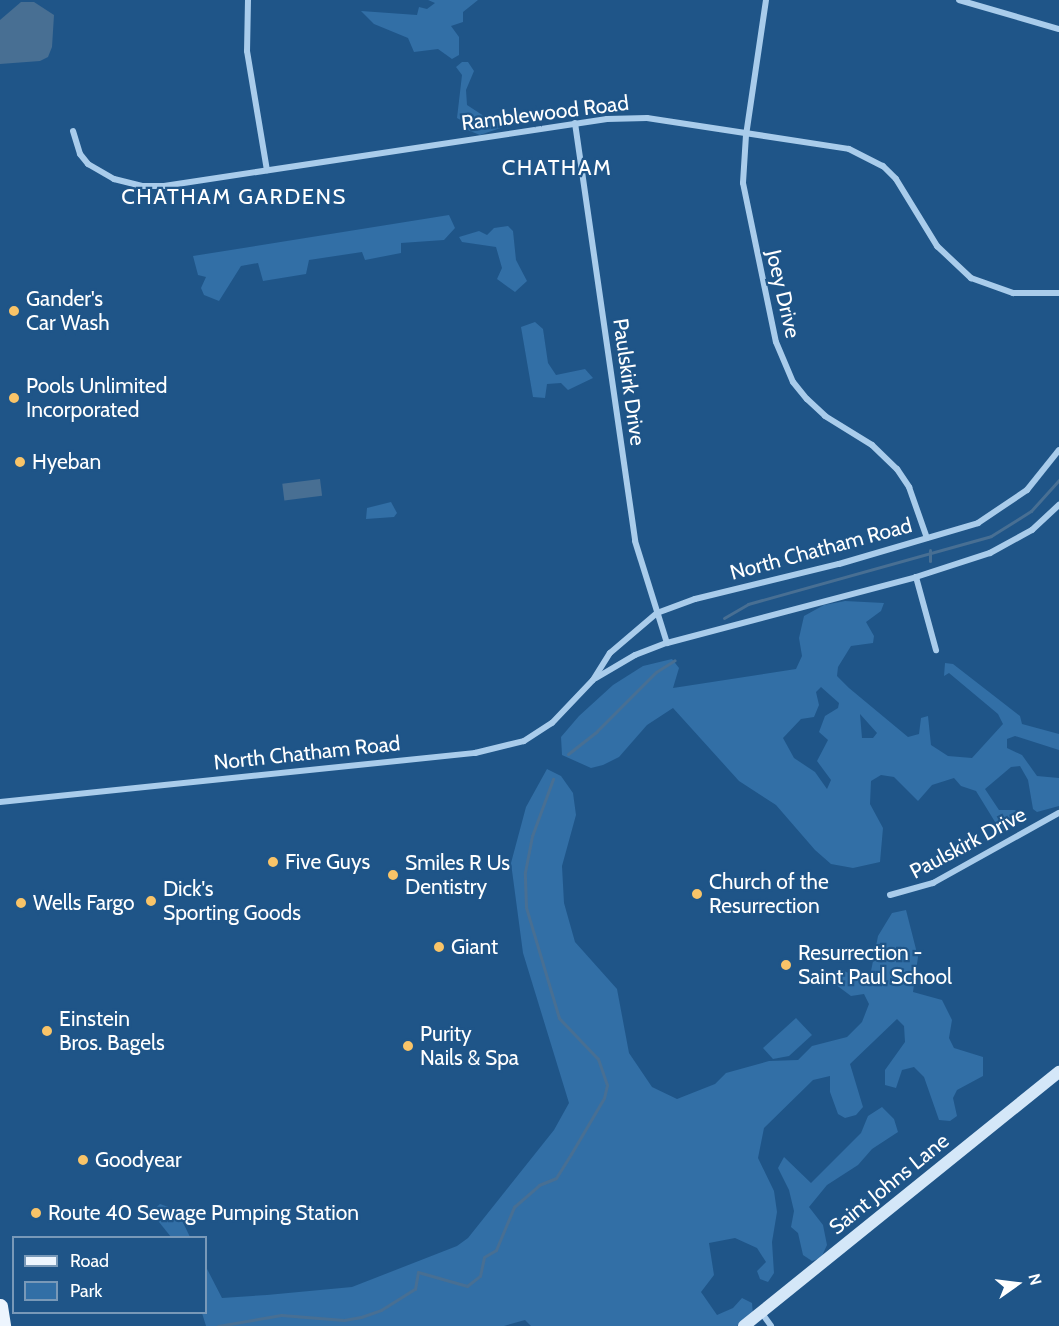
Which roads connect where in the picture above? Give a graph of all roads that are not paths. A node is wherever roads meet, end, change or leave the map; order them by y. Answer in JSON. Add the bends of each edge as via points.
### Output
{"nodes":[{"id":1,"x":248,"y":0,"type":"edge"},
{"id":2,"x":766,"y":0,"type":"edge"},
{"id":3,"x":959,"y":0,"type":"edge"},
{"id":4,"x":1059,"y":29,"type":"edge"},
{"id":5,"x":575,"y":123,"type":"junction"},
{"id":6,"x":73,"y":131,"type":"dead end"},
{"id":7,"x":746,"y":135,"type":"junction"},
{"id":8,"x":267,"y":170,"type":"junction"},
{"id":9,"x":1059,"y":293,"type":"edge"},
{"id":10,"x":1059,"y":450,"type":"edge"},
{"id":11,"x":1059,"y":505,"type":"edge"},
{"id":12,"x":927,"y":538,"type":"junction"},
{"id":13,"x":915,"y":577,"type":"junction"},
{"id":14,"x":657,"y":613,"type":"junction"},
{"id":15,"x":667,"y":643,"type":"junction"},
{"id":16,"x":936,"y":650,"type":"dead end"},
{"id":17,"x":593,"y":680,"type":"junction"},
{"id":18,"x":0,"y":802,"type":"edge"},
{"id":19,"x":1059,"y":813,"type":"edge"},
{"id":20,"x":890,"y":896,"type":"dead end"},
{"id":21,"x":1059,"y":1071,"type":"edge"},
{"id":22,"x":0,"y":1306,"type":"edge"},
{"id":23,"x":761,"y":1312,"type":"junction"},
{"id":24,"x":3,"y":1326,"type":"edge"},
{"id":25,"x":744,"y":1326,"type":"edge"},
{"id":26,"x":771,"y":1326,"type":"edge"}],
"edges":[{"from":1,"to":8,"type":"street","via":[[247,51]]},
{"from":2,"to":7,"type":"street","name":"Joey Drive"},
{"from":3,"to":4,"type":"street"},
{"from":5,"to":7,"type":"street","name":"Ramblewood Road","via":[[647,118]]},
{"from":5,"to":8,"type":"street","name":"Ramblewood Road"},
{"from":5,"to":14,"type":"street","name":"Paulskirk Drive","via":[[635,541]]},
{"from":6,"to":8,"type":"street","name":"Ramblewood Road","via":[[80,154],[88,164],[128,184],[164,186]]},
{"from":7,"to":9,"type":"street","name":"Ramblewood Road","via":[[849,149],[866,157],[896,179],[937,246],[971,278],[1013,293]]},
{"from":7,"to":12,"type":"street","name":"Joey Drive","via":[[743,183],[782,362],[813,405],[872,445],[897,469],[914,497]]},
{"from":10,"to":12,"type":"street","name":"North Chatham Road","via":[[1046,471],[1013,503],[978,523]]},
{"from":11,"to":13,"type":"street","name":"North Chatham Road","via":[[1012,543]]},
{"from":12,"to":14,"type":"street","name":"North Chatham Road","via":[[695,599]]},
{"from":13,"to":15,"type":"street","name":"North Chatham Road"},
{"from":13,"to":16,"type":"street"},
{"from":14,"to":15,"type":"street","name":"Paulskirk Drive"},
{"from":14,"to":17,"type":"street","name":"North Chatham Road","via":[[610,653]]},
{"from":15,"to":17,"type":"street","name":"North Chatham Road","via":[[635,655]]},
{"from":17,"to":18,"type":"street","name":"North Chatham Road","via":[[539,733],[498,749]]},
{"from":19,"to":20,"type":"street","name":"Paulskirk Drive","via":[[933,884]]},
{"from":21,"to":23,"type":"street","name":"Saint Johns Lane"},
{"from":22,"to":24,"type":"main road"},
{"from":23,"to":25,"type":"street","name":"Saint Johns Lane"},
{"from":23,"to":26,"type":"street"}]}
